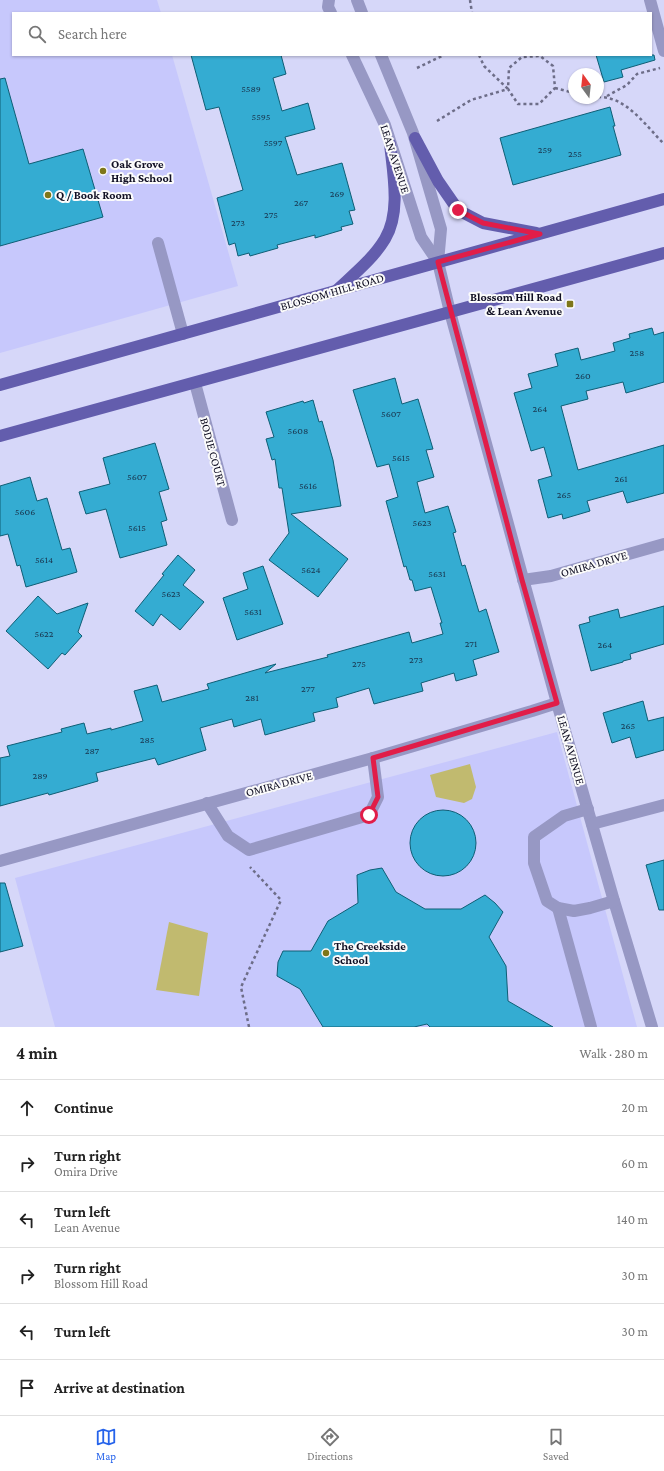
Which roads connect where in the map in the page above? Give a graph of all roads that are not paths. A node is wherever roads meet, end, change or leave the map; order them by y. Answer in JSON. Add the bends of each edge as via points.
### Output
{"nodes":[{"id":1,"x":329,"y":0,"type":"edge"},
{"id":2,"x":357,"y":0,"type":"edge"},
{"id":3,"x":650,"y":0,"type":"edge"},
{"id":4,"x":330,"y":12,"type":"edge"},
{"id":5,"x":362,"y":12,"type":"edge"},
{"id":6,"x":664,"y":51,"type":"edge"},
{"id":7,"x":352,"y":56,"type":"edge"},
{"id":8,"x":381,"y":56,"type":"edge"},
{"id":9,"x":415,"y":138,"type":"junction"},
{"id":10,"x":390,"y":144,"type":"junction"},
{"id":11,"x":664,"y":199,"type":"edge"},
{"id":12,"x":540,"y":234,"type":"junction"},
{"id":13,"x":158,"y":243,"type":"dead end"},
{"id":14,"x":664,"y":253,"type":"edge"},
{"id":15,"x":438,"y":262,"type":"junction"},
{"id":16,"x":335,"y":292,"type":"junction"},
{"id":17,"x":450,"y":312,"type":"junction"},
{"id":18,"x":183,"y":334,"type":"junction"},
{"id":19,"x":194,"y":383,"type":"junction"},
{"id":20,"x":0,"y":385,"type":"edge"},
{"id":21,"x":0,"y":436,"type":"edge"},
{"id":22,"x":232,"y":520,"type":"dead end"},
{"id":23,"x":664,"y":544,"type":"edge"},
{"id":24,"x":522,"y":580,"type":"junction"},
{"id":25,"x":557,"y":703,"type":"junction"},
{"id":26,"x":373,"y":758,"type":"junction"},
{"id":27,"x":207,"y":803,"type":"junction"},
{"id":28,"x":664,"y":805,"type":"edge"},
{"id":29,"x":588,"y":810,"type":"junction"},
{"id":30,"x":592,"y":824,"type":"junction"},
{"id":31,"x":0,"y":861,"type":"edge"},
{"id":32,"x":614,"y":901,"type":"junction"},
{"id":33,"x":558,"y":908,"type":"junction"},
{"id":34,"x":591,"y":1027,"type":"edge"},
{"id":35,"x":652,"y":1027,"type":"edge"}],
"edges":[{"from":1,"to":4,"type":"street"},
{"from":2,"to":5,"type":"street"},
{"from":3,"to":6,"type":"street"},
{"from":7,"to":10,"type":"street","name":"LEAN AVENUE","via":[[385,125]]},
{"from":8,"to":9,"type":"street","name":"LEAN AVENUE"},
{"from":9,"to":12,"type":"main road","via":[[438,181],[458,210],[483,223]]},
{"from":9,"to":15,"type":"street","name":"LEAN AVENUE","via":[[441,232]]},
{"from":10,"to":15,"type":"street","name":"LEAN AVENUE","via":[[420,237]]},
{"from":10,"to":16,"type":"main road","via":[[395,190],[393,218],[386,238],[371,257]]},
{"from":11,"to":12,"type":"main road","name":"BLOSSOM HILL ROAD"},
{"from":12,"to":15,"type":"main road","name":"BLOSSOM HILL ROAD"},
{"from":13,"to":18,"type":"street"},
{"from":14,"to":17,"type":"main road"},
{"from":15,"to":16,"type":"main road","name":"BLOSSOM HILL ROAD"},
{"from":15,"to":17,"type":"street","name":"LEAN AVENUE"},
{"from":16,"to":18,"type":"main road","name":"BLOSSOM HILL ROAD"},
{"from":17,"to":19,"type":"main road"},
{"from":17,"to":24,"type":"street","name":"LEAN AVENUE"},
{"from":18,"to":20,"type":"main road","name":"BLOSSOM HILL ROAD"},
{"from":19,"to":21,"type":"main road"},
{"from":19,"to":22,"type":"street","name":"BODIE COURT"},
{"from":23,"to":24,"type":"street","name":"OMIRA DRIVE","via":[[551,576]]},
{"from":24,"to":25,"type":"street","name":"LEAN AVENUE"},
{"from":25,"to":26,"type":"street","name":"OMIRA DRIVE"},
{"from":25,"to":29,"type":"street","name":"LEAN AVENUE"},
{"from":26,"to":27,"type":"street","name":"OMIRA DRIVE"},
{"from":26,"to":27,"type":"street","via":[[378,797],[369,815],[249,850],[228,836]]},
{"from":27,"to":31,"type":"street","name":"OMIRA DRIVE"},
{"from":28,"to":30,"type":"street"},
{"from":29,"to":30,"type":"street","name":"LEAN AVENUE"},
{"from":29,"to":33,"type":"street","via":[[564,816],[534,837],[534,863],[547,901]]},
{"from":30,"to":32,"type":"street","name":"LEAN AVENUE"},
{"from":32,"to":33,"type":"street","via":[[574,912]]},
{"from":32,"to":35,"type":"street","name":"LEAN AVENUE"},
{"from":33,"to":34,"type":"street"}]}
